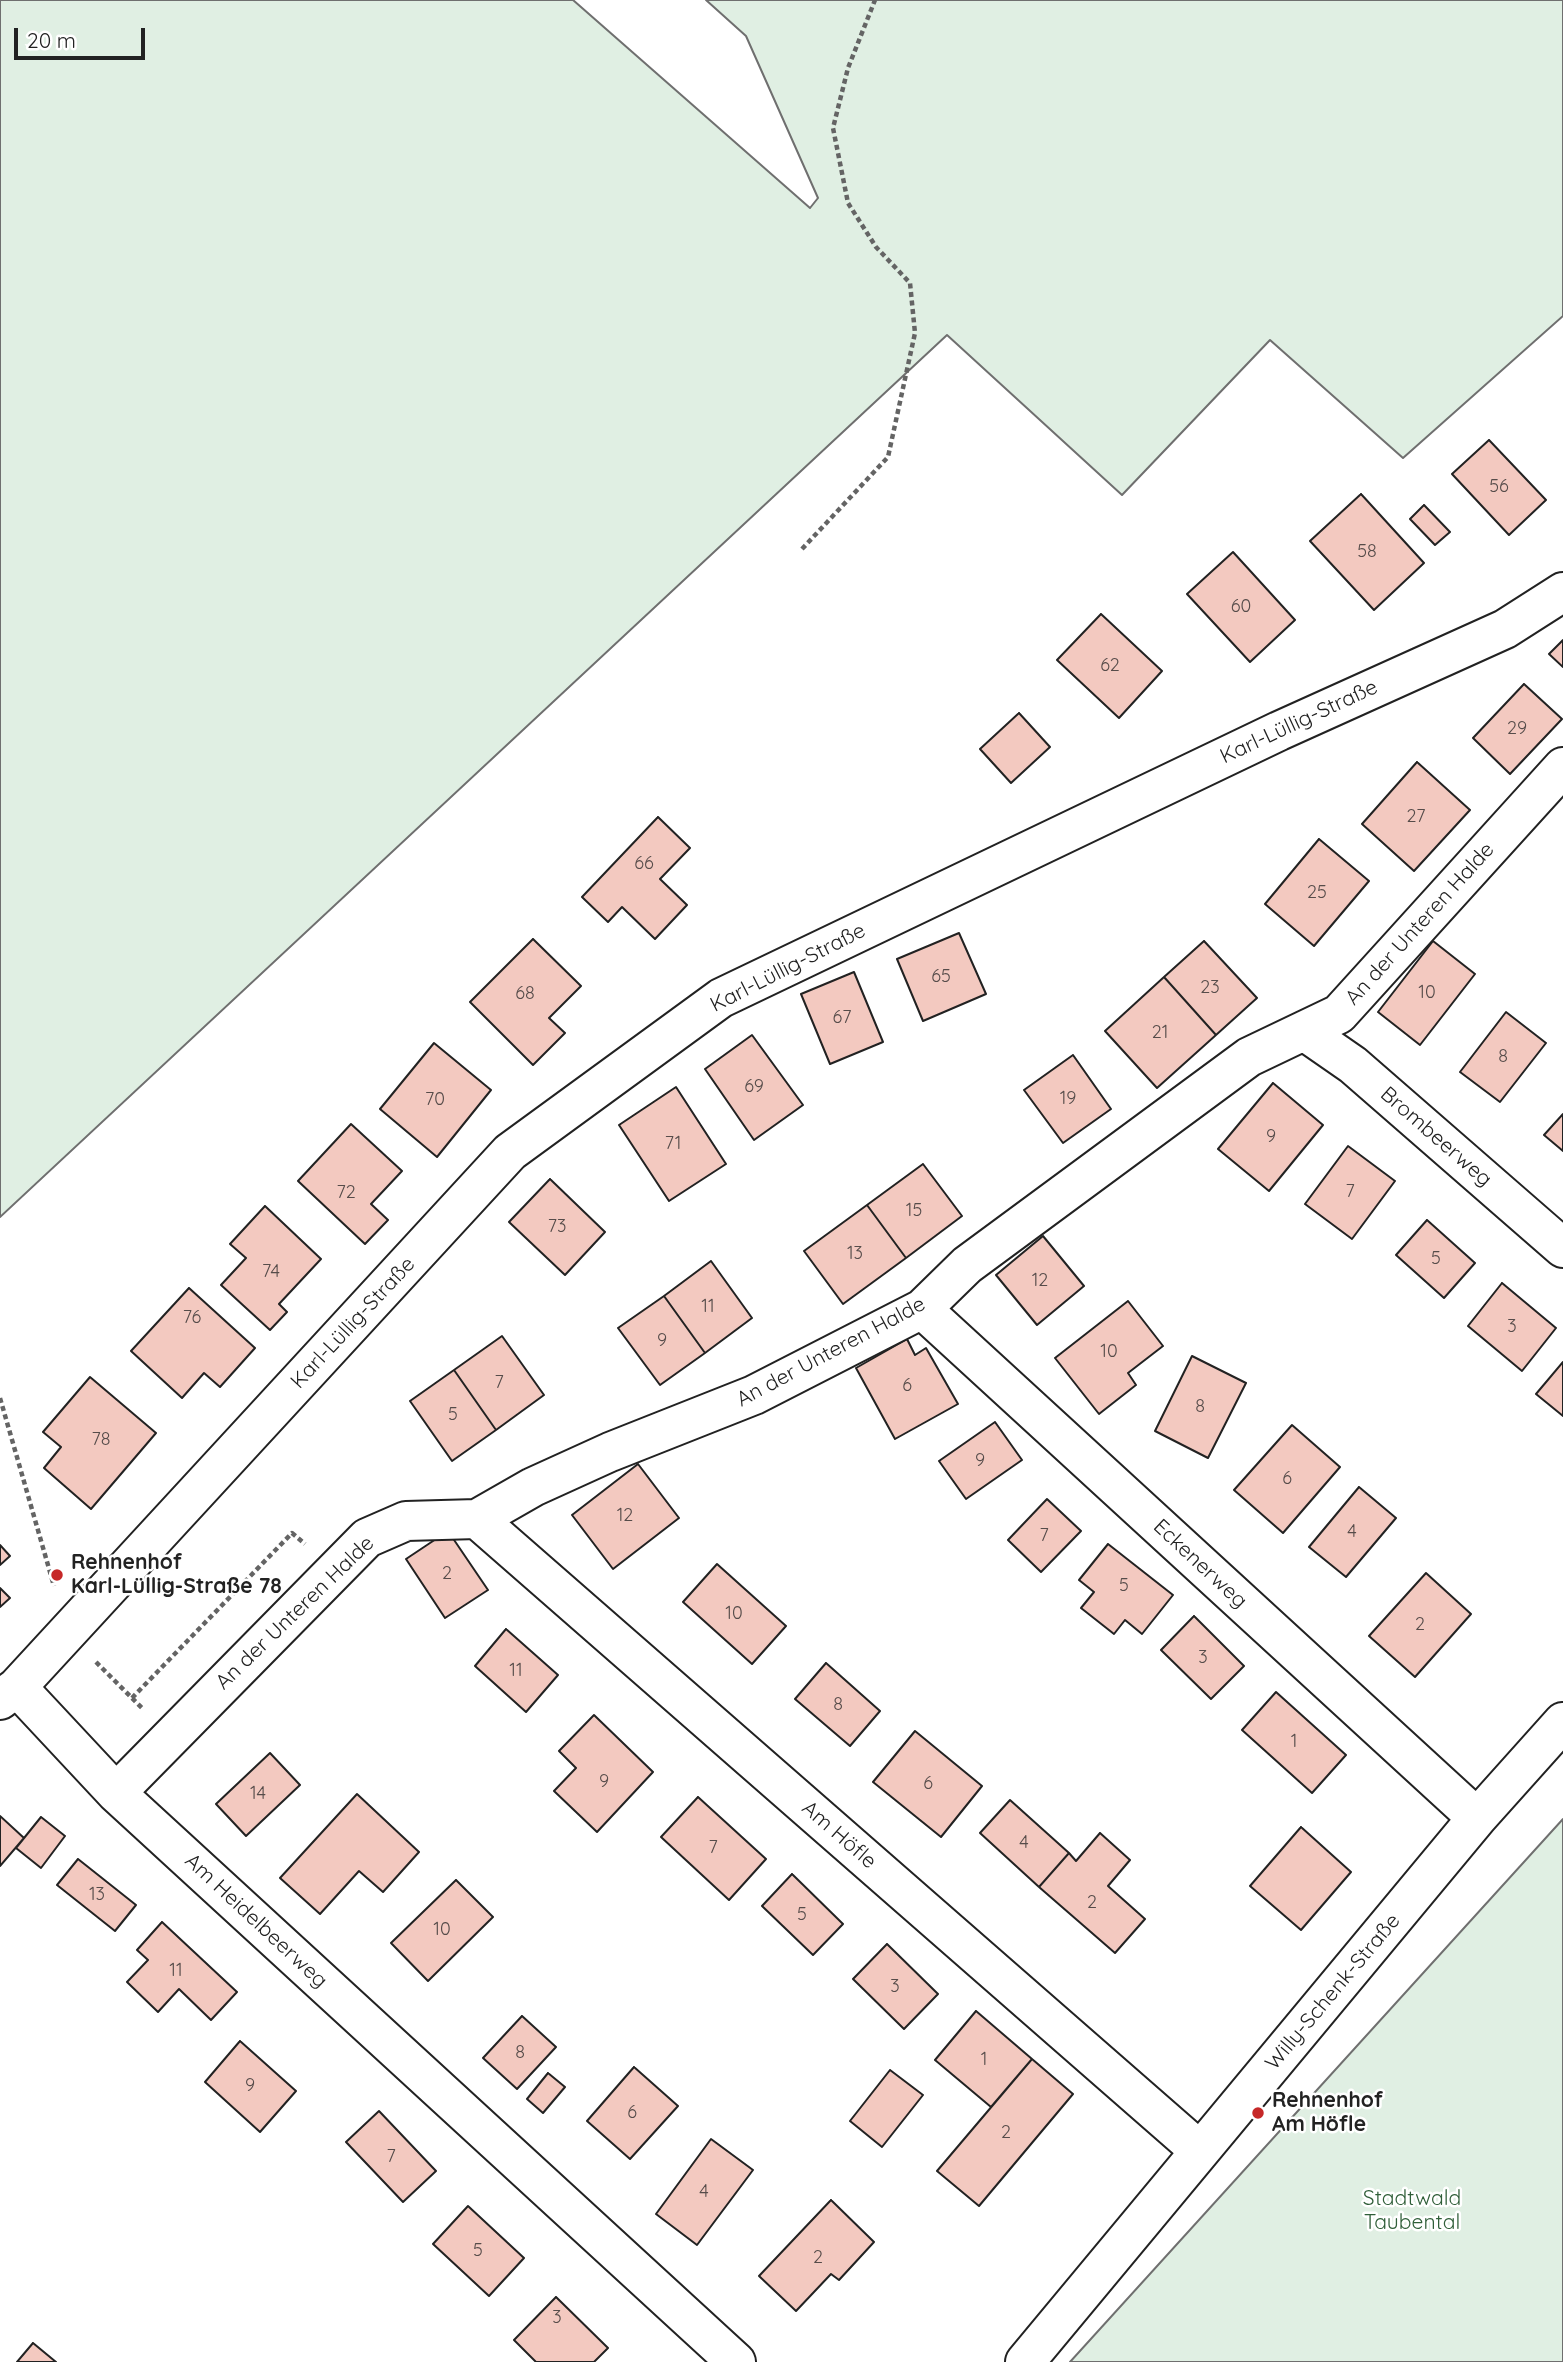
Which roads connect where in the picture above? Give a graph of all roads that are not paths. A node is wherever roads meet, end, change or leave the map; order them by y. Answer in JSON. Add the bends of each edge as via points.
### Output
{"nodes":[{"id":1,"x":1563,"y":592,"type":"edge"},
{"id":2,"x":1563,"y":768,"type":"edge"},
{"id":3,"x":1304,"y":1031,"type":"junction"},
{"id":4,"x":1563,"y":1248,"type":"edge"},
{"id":5,"x":922,"y":1309,"type":"junction"},
{"id":6,"x":477,"y":1519,"type":"junction"},
{"id":7,"x":68,"y":1633,"type":"joint"},
{"id":8,"x":9,"y":1693,"type":"edge"},
{"id":9,"x":1563,"y":1721,"type":"edge"},
{"id":10,"x":116,"y":1793,"type":"junction"},
{"id":11,"x":1477,"y":1818,"type":"junction"},
{"id":12,"x":1200,"y":2151,"type":"junction"},
{"id":13,"x":736,"y":2362,"type":"edge"},
{"id":14,"x":1025,"y":2362,"type":"edge"}],
"edges":[{"from":1,"to":7,"type":"street","name":"Karl-Lüllig-Straße","via":[[1505,629],[1279,730],[720,998],[510,1152]]},
{"from":2,"to":3,"type":"street","name":"An der Unteren Halde","via":[[1339,1014]]},
{"from":3,"to":4,"type":"street","name":"Brombeerweg","via":[[1353,1065]]},
{"from":3,"to":5,"type":"street","name":"An der Unteren Halde","via":[[1249,1057],[1207,1087],[967,1265]]},
{"from":5,"to":6,"type":"street","name":"An der Unteren Halde","via":[[754,1395],[610,1452]]},
{"from":5,"to":11,"type":"street","name":"Eckenerweg"},
{"from":6,"to":10,"type":"street","name":"An der Unteren Halde","via":[[406,1521],[367,1538]]},
{"from":6,"to":12,"type":"street","name":"Am Höfle"},
{"from":7,"to":8,"type":"street","name":"Am Heidelbeerweg"},
{"from":8,"to":10,"type":"street","name":"Am Heidelbeerweg"},
{"from":9,"to":11,"type":"street","name":"Willy-Schenk-Straße"},
{"from":10,"to":13,"type":"street","name":"Am Heidelbeerweg"},
{"from":11,"to":12,"type":"street","name":"Willy-Schenk-Straße"},
{"from":12,"to":14,"type":"street","name":"Willy-Schenk-Straße"}]}
